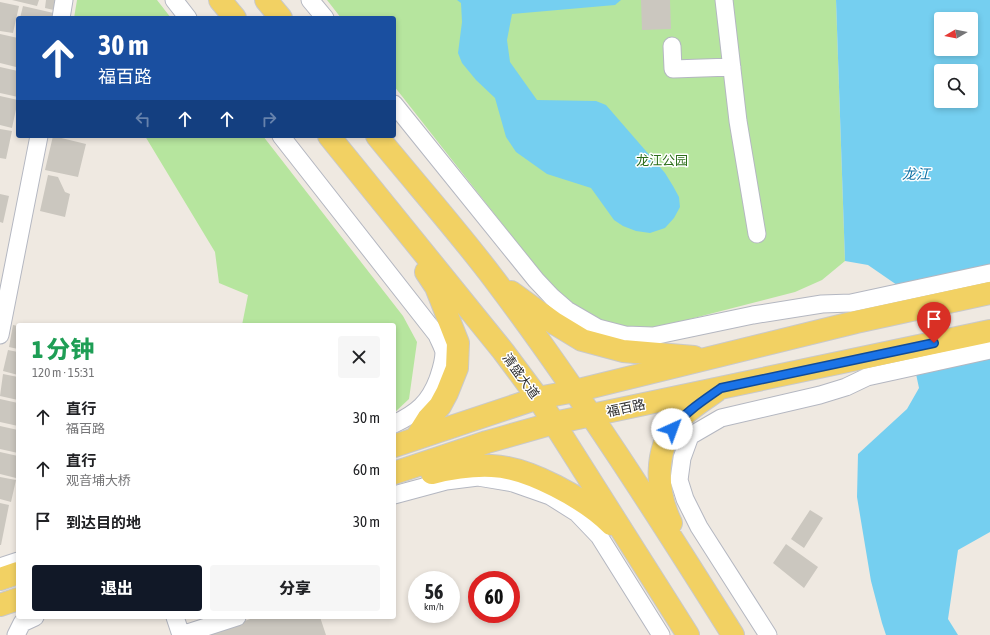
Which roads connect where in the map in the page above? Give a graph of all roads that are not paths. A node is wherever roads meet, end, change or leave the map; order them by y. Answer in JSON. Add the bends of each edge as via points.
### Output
{"nodes":[{"id":1,"x":64,"y":0,"type":"edge"},
{"id":2,"x":174,"y":0,"type":"edge"},
{"id":3,"x":220,"y":0,"type":"edge"},
{"id":4,"x":266,"y":0,"type":"edge"},
{"id":5,"x":310,"y":0,"type":"edge"},
{"id":6,"x":724,"y":0,"type":"edge"},
{"id":7,"x":61,"y":16,"type":"edge"},
{"id":8,"x":186,"y":16,"type":"edge"},
{"id":9,"x":233,"y":16,"type":"edge"},
{"id":10,"x":279,"y":16,"type":"edge"},
{"id":11,"x":323,"y":16,"type":"edge"},
{"id":12,"x":672,"y":46,"type":"dead end"},
{"id":13,"x":732,"y":67,"type":"junction"},
{"id":14,"x":396,"y":106,"type":"edge"},
{"id":15,"x":39,"y":138,"type":"edge"},
{"id":16,"x":283,"y":138,"type":"edge"},
{"id":17,"x":331,"y":138,"type":"edge"},
{"id":18,"x":379,"y":138,"type":"edge"},
{"id":19,"x":389,"y":211,"type":"junction"},
{"id":20,"x":757,"y":234,"type":"dead end"},
{"id":21,"x":990,"y":273,"type":"edge"},
{"id":22,"x":494,"y":279,"type":"junction"},
{"id":23,"x":990,"y":293,"type":"edge"},
{"id":24,"x":854,"y":313,"type":"junction"},
{"id":25,"x":1,"y":330,"type":"edge"},
{"id":26,"x":990,"y":331,"type":"edge"},
{"id":27,"x":990,"y":350,"type":"edge"},
{"id":28,"x":731,"y":354,"type":"junction"},
{"id":29,"x":865,"y":368,"type":"junction"},
{"id":30,"x":721,"y":388,"type":"junction"},
{"id":31,"x":575,"y":391,"type":"junction"},
{"id":32,"x":538,"y":398,"type":"junction"},
{"id":33,"x":592,"y":416,"type":"junction"},
{"id":34,"x":396,"y":423,"type":"edge"},
{"id":35,"x":554,"y":423,"type":"junction"},
{"id":36,"x":416,"y":438,"type":"junction"},
{"id":37,"x":396,"y":445,"type":"edge"},
{"id":38,"x":396,"y":472,"type":"edge"},
{"id":39,"x":396,"y":482,"type":"edge"},
{"id":40,"x":396,"y":494,"type":"edge"},
{"id":41,"x":632,"y":546,"type":"junction"},
{"id":42,"x":16,"y":562,"type":"edge"},
{"id":43,"x":0,"y":567,"type":"edge"},
{"id":44,"x":16,"y":574,"type":"edge"},
{"id":45,"x":697,"y":577,"type":"junction"},
{"id":46,"x":0,"y":579,"type":"edge"},
{"id":47,"x":16,"y":600,"type":"edge"},
{"id":48,"x":0,"y":605,"type":"edge"},
{"id":49,"x":31,"y":619,"type":"edge"},
{"id":50,"x":177,"y":619,"type":"edge"},
{"id":51,"x":231,"y":619,"type":"edge"},
{"id":52,"x":16,"y":635,"type":"edge"},
{"id":53,"x":661,"y":635,"type":"edge"},
{"id":54,"x":688,"y":635,"type":"edge"},
{"id":55,"x":733,"y":635,"type":"edge"},
{"id":56,"x":768,"y":635,"type":"edge"}],
"edges":[{"from":1,"to":7,"type":"street"},
{"from":2,"to":8,"type":"street"},
{"from":3,"to":9,"type":"main road"},
{"from":4,"to":10,"type":"main road"},
{"from":5,"to":11,"type":"street"},
{"from":6,"to":13,"type":"street"},
{"from":12,"to":13,"type":"street","via":[[673,69]]},
{"from":13,"to":20,"type":"street","via":[[738,121]]},
{"from":14,"to":24,"type":"street","via":[[536,280],[566,310],[598,328],[625,335],[654,336],[822,304]]},
{"from":15,"to":25,"type":"street"},
{"from":16,"to":34,"type":"street","via":[[437,335],[444,351],[443,366],[432,395],[421,407]]},
{"from":17,"to":19,"type":"main road","name":"清盛大道"},
{"from":18,"to":22,"type":"main road"},
{"from":19,"to":32,"type":"main road","name":"清盛大道"},
{"from":19,"to":36,"type":"main road","via":[[436,288],[458,343],[457,368],[448,393]]},
{"from":21,"to":24,"type":"street"},
{"from":22,"to":28,"type":"main road","via":[[582,340],[623,351],[699,357]]},
{"from":22,"to":31,"type":"main road"},
{"from":23,"to":24,"type":"main road"},
{"from":24,"to":28,"type":"main road"},
{"from":26,"to":29,"type":"main road","name":"福百路"},
{"from":27,"to":29,"type":"street"},
{"from":28,"to":31,"type":"main road"},
{"from":29,"to":30,"type":"main road","name":"福百路"},
{"from":29,"to":56,"type":"street","via":[[846,386],[820,396],[721,418],[690,436],[682,458],[679,480],[699,527]]},
{"from":30,"to":33,"type":"main road","name":"福百路"},
{"from":30,"to":45,"type":"main road","via":[[677,422],[667,436],[660,457],[659,479],[666,514]]},
{"from":31,"to":32,"type":"main road"},
{"from":31,"to":33,"type":"main road"},
{"from":32,"to":35,"type":"main road","name":"清盛大道"},
{"from":32,"to":36,"type":"main road"},
{"from":33,"to":35,"type":"main road","name":"福百路"},
{"from":33,"to":45,"type":"main road"},
{"from":35,"to":38,"type":"main road","name":"福百路"},
{"from":35,"to":41,"type":"main road","name":"清盛大道"},
{"from":36,"to":37,"type":"main road"},
{"from":39,"to":41,"type":"main road","via":[[460,467],[493,466],[512,469],[574,495],[603,516]]},
{"from":40,"to":53,"type":"street","via":[[446,481],[478,477],[513,482],[550,496],[577,513],[599,536]]},
{"from":41,"to":54,"type":"main road","name":"清盛大道"},
{"from":42,"to":43,"type":"street"},
{"from":44,"to":46,"type":"main road"},
{"from":45,"to":55,"type":"main road"},
{"from":47,"to":48,"type":"main road"},
{"from":49,"to":52,"type":"street","via":[[22,623]]},
{"from":50,"to":51,"type":"street","via":[[181,635]]}]}
